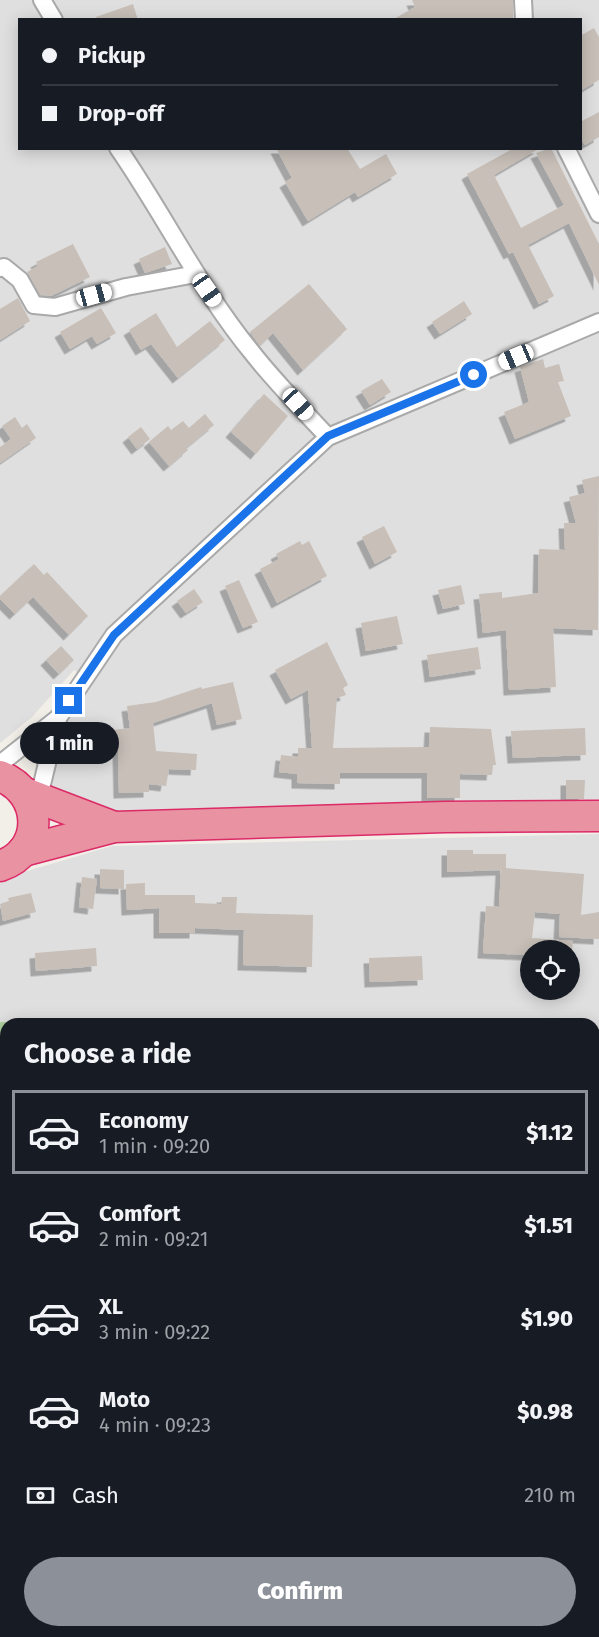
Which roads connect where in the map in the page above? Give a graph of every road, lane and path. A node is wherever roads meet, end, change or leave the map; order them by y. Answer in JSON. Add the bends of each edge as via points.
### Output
{"nodes":[{"id":1,"x":42,"y":0,"type":"edge"},
{"id":2,"x":523,"y":0,"type":"edge"},
{"id":3,"x":53,"y":18,"type":"edge"},
{"id":4,"x":524,"y":18,"type":"edge"},
{"id":5,"x":119,"y":150,"type":"edge"},
{"id":6,"x":567,"y":150,"type":"edge"},
{"id":7,"x":599,"y":214,"type":"edge"},
{"id":8,"x":0,"y":268,"type":"edge"},
{"id":9,"x":196,"y":274,"type":"junction"},
{"id":10,"x":599,"y":322,"type":"edge"},
{"id":11,"x":328,"y":436,"type":"junction"},
{"id":12,"x":58,"y":718,"type":"junction"},
{"id":13,"x":0,"y":764,"type":"edge"},
{"id":14,"x":0,"y":776,"type":"edge"},
{"id":15,"x":32,"y":802,"type":"junction"},
{"id":16,"x":599,"y":816,"type":"edge"},
{"id":17,"x":114,"y":826,"type":"junction"},
{"id":18,"x":12,"y":858,"type":"edge"}],
"edges":[{"from":1,"to":3,"type":"street"},
{"from":2,"to":4,"type":"street"},
{"from":5,"to":9,"type":"street","via":[[153,198]]},
{"from":6,"to":7,"type":"street"},
{"from":8,"to":9,"type":"street","via":[[20,280],[34,305],[55,307],[126,287]]},
{"from":9,"to":11,"type":"street","via":[[253,355]]},
{"from":10,"to":11,"type":"street"},
{"from":11,"to":12,"type":"street","via":[[114,635]]},
{"from":12,"to":13,"type":"street"},
{"from":12,"to":15,"type":"street"},
{"from":14,"to":15,"type":"highway","via":[[17,785]]},
{"from":15,"to":17,"type":"highway"},
{"from":15,"to":18,"type":"highway","via":[[33,831]]},
{"from":16,"to":17,"type":"highway"},
{"from":17,"to":18,"type":"highway"}]}
